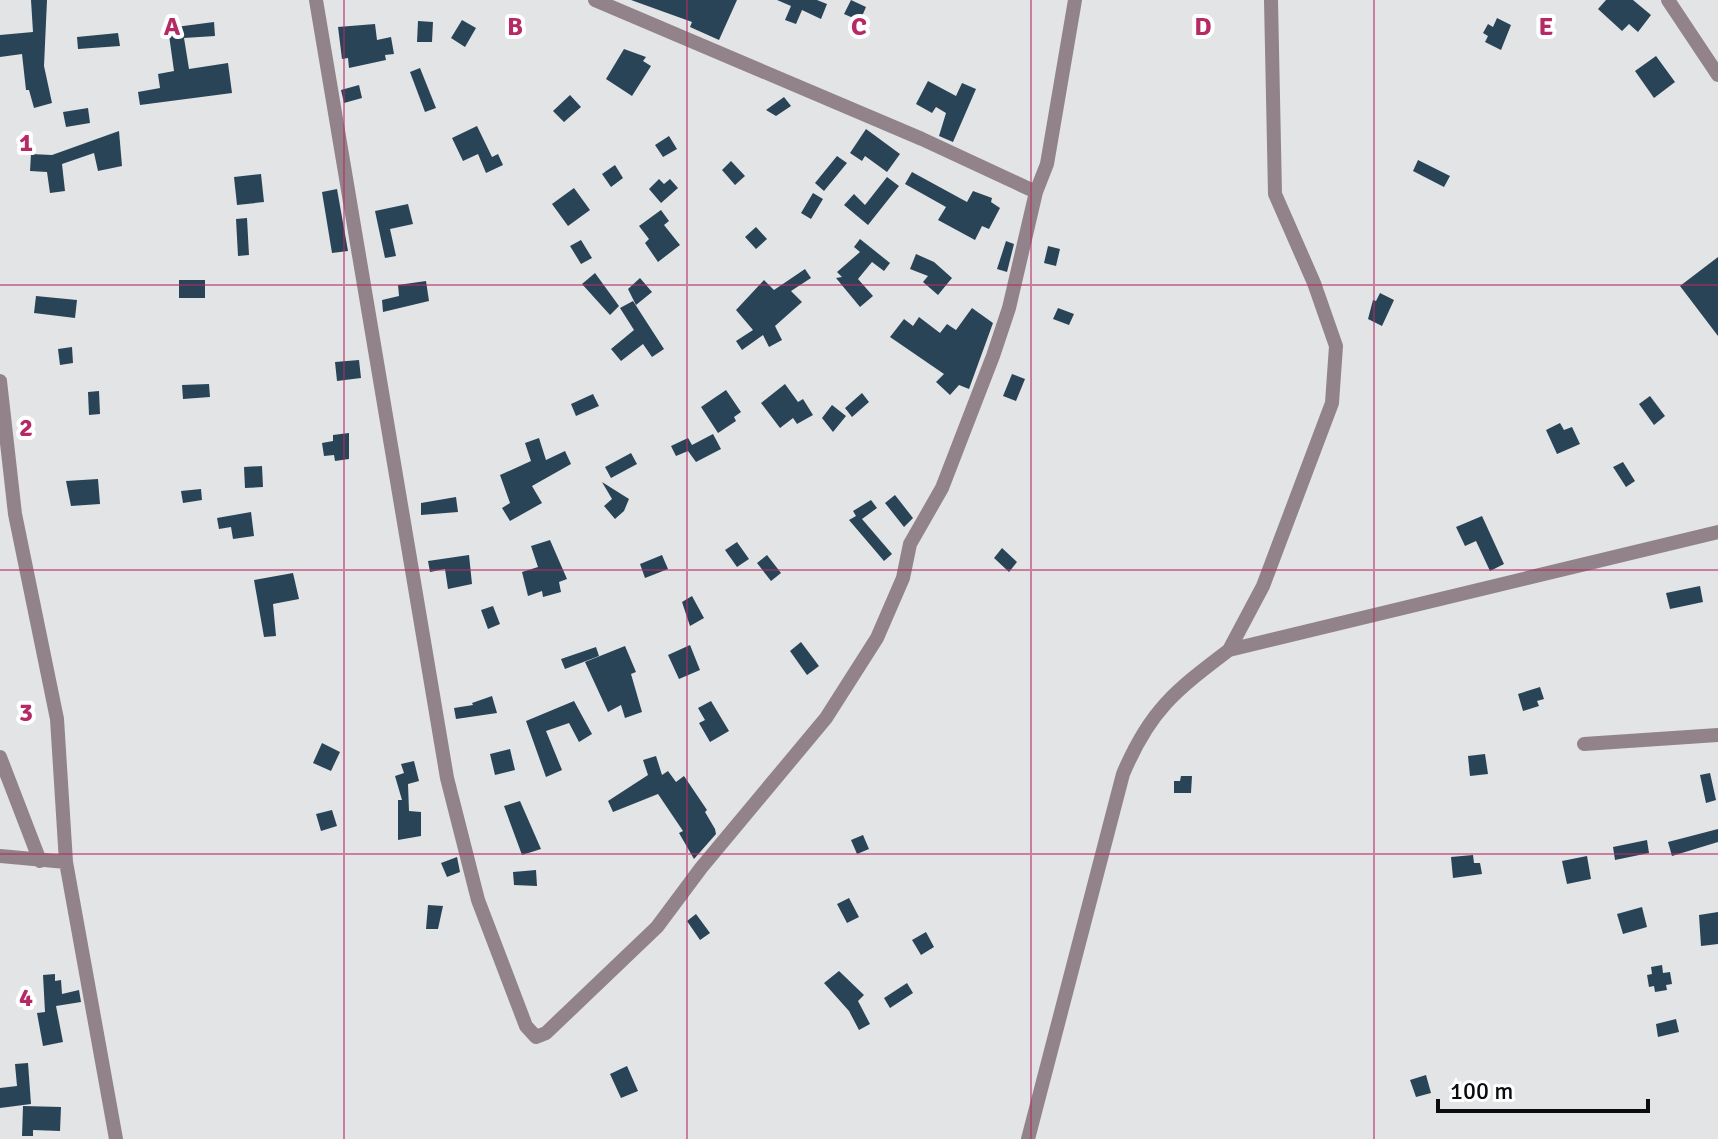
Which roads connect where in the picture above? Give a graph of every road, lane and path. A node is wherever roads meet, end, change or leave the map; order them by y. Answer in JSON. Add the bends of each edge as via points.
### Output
{"nodes":[{"id":1,"x":316,"y":0,"type":"edge"},
{"id":2,"x":595,"y":0,"type":"edge"},
{"id":3,"x":1075,"y":0,"type":"edge"},
{"id":4,"x":1271,"y":0,"type":"edge"},
{"id":5,"x":1668,"y":0,"type":"edge"},
{"id":6,"x":1718,"y":75,"type":"edge"},
{"id":7,"x":1036,"y":192,"type":"junction"},
{"id":8,"x":0,"y":381,"type":"edge"},
{"id":9,"x":1718,"y":532,"type":"edge"},
{"id":10,"x":1229,"y":650,"type":"junction"},
{"id":11,"x":1718,"y":735,"type":"edge"},
{"id":12,"x":1584,"y":744,"type":"dead end"},
{"id":13,"x":0,"y":757,"type":"edge"},
{"id":14,"x":0,"y":856,"type":"edge"},
{"id":15,"x":40,"y":861,"type":"junction"},
{"id":16,"x":66,"y":862,"type":"junction"},
{"id":17,"x":116,"y":1139,"type":"edge"},
{"id":18,"x":1028,"y":1139,"type":"edge"}],
"edges":[{"from":1,"to":7,"type":"street","via":[[447,778],[478,900],[526,1026],[536,1037],[657,927],[826,718],[877,638],[903,578],[910,544],[942,488],[993,356]]},
{"from":2,"to":7,"type":"street"},
{"from":3,"to":7,"type":"street","via":[[1047,164]]},
{"from":4,"to":10,"type":"street","via":[[1275,194],[1329,322],[1336,346],[1336,379],[1332,403],[1263,586]]},
{"from":5,"to":6,"type":"street"},
{"from":8,"to":16,"type":"street","via":[[15,514],[57,719]]},
{"from":9,"to":10,"type":"street"},
{"from":10,"to":18,"type":"street","via":[[1169,696],[1123,774]]},
{"from":11,"to":12,"type":"street"},
{"from":13,"to":15,"type":"street"},
{"from":14,"to":15,"type":"street"},
{"from":15,"to":16,"type":"street"},
{"from":16,"to":17,"type":"street"}]}
